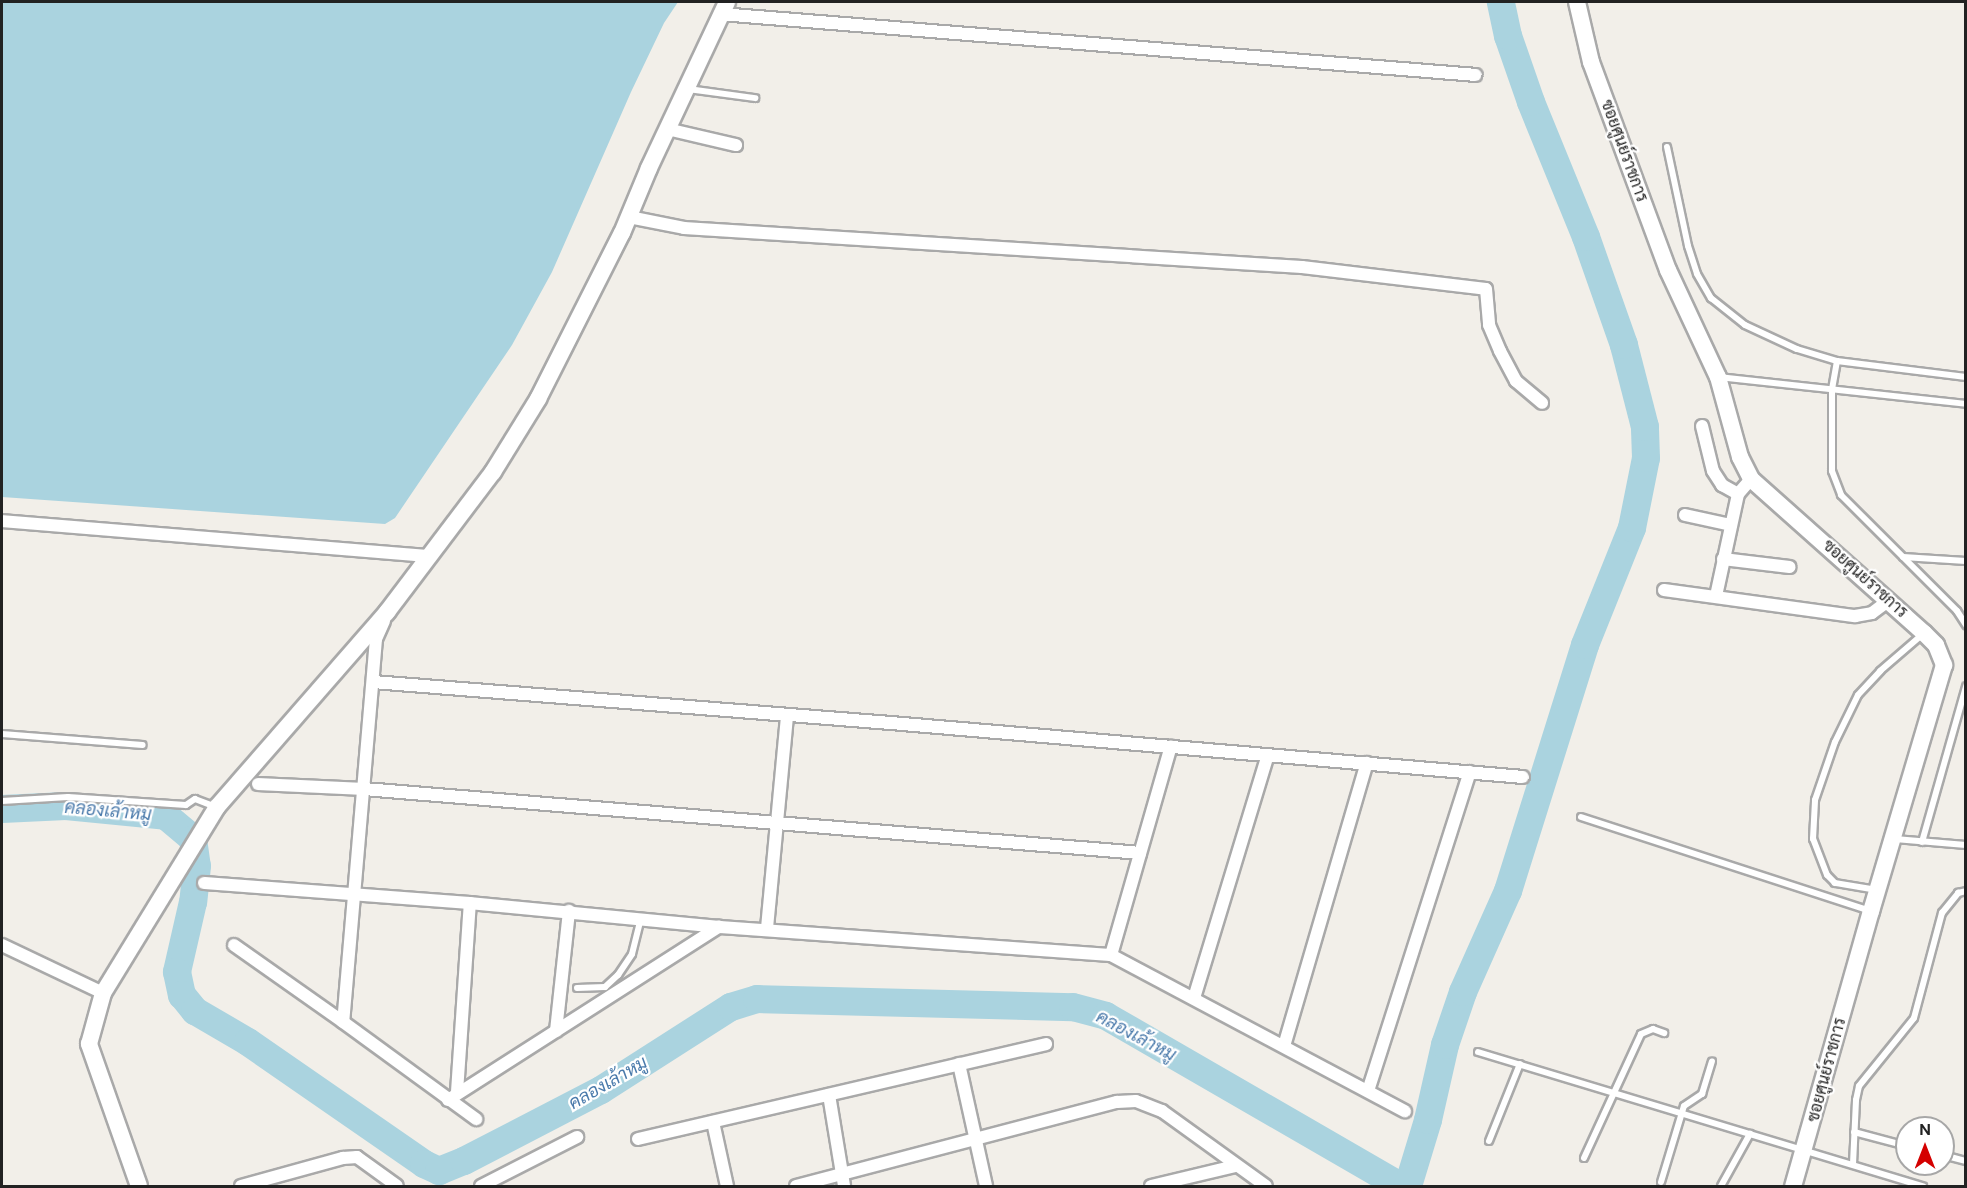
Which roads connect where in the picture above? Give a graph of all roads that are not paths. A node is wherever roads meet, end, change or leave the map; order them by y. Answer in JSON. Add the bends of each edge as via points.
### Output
{"nodes":[{"id":1,"x":1577,"y":2,"type":"edge"},
{"id":2,"x":724,"y":8,"type":"edge"},
{"id":3,"x":1476,"y":75,"type":"dead end"},
{"id":4,"x":686,"y":89,"type":"junction"},
{"id":5,"x":755,"y":98,"type":"dead end"},
{"id":6,"x":668,"y":129,"type":"junction"},
{"id":7,"x":736,"y":145,"type":"dead end"},
{"id":8,"x":1667,"y":147,"type":"dead end"},
{"id":9,"x":629,"y":217,"type":"junction"},
{"id":10,"x":1837,"y":361,"type":"junction"},
{"id":11,"x":1718,"y":376,"type":"junction"},
{"id":12,"x":1965,"y":377,"type":"edge"},
{"id":13,"x":1832,"y":390,"type":"junction"},
{"id":14,"x":1542,"y":403,"type":"dead end"},
{"id":15,"x":1965,"y":404,"type":"edge"},
{"id":16,"x":1702,"y":426,"type":"dead end"},
{"id":17,"x":1751,"y":479,"type":"junction"},
{"id":18,"x":1738,"y":494,"type":"junction"},
{"id":19,"x":1685,"y":514,"type":"dead end"},
{"id":20,"x":2,"y":520,"type":"edge"},
{"id":21,"x":1731,"y":525,"type":"junction"},
{"id":22,"x":428,"y":556,"type":"junction"},
{"id":23,"x":1903,"y":557,"type":"junction"},
{"id":24,"x":1724,"y":559,"type":"junction"},
{"id":25,"x":1965,"y":561,"type":"edge"},
{"id":26,"x":1790,"y":567,"type":"dead end"},
{"id":27,"x":1664,"y":590,"type":"dead end"},
{"id":28,"x":1716,"y":596,"type":"junction"},
{"id":29,"x":1889,"y":600,"type":"junction"},
{"id":30,"x":387,"y":612,"type":"junction"},
{"id":31,"x":1965,"y":625,"type":"edge"},
{"id":32,"x":1924,"y":633,"type":"junction"},
{"id":33,"x":373,"y":682,"type":"junction"},
{"id":34,"x":1965,"y":686,"type":"edge"},
{"id":35,"x":787,"y":716,"type":"junction"},
{"id":36,"x":2,"y":734,"type":"edge"},
{"id":37,"x":143,"y":746,"type":"dead end"},
{"id":38,"x":1171,"y":746,"type":"junction"},
{"id":39,"x":1268,"y":755,"type":"junction"},
{"id":40,"x":1367,"y":763,"type":"junction"},
{"id":41,"x":1470,"y":772,"type":"junction"},
{"id":42,"x":1523,"y":777,"type":"dead end"},
{"id":43,"x":258,"y":784,"type":"dead end"},
{"id":44,"x":364,"y":789,"type":"junction"},
{"id":45,"x":2,"y":801,"type":"edge"},
{"id":46,"x":214,"y":813,"type":"junction"},
{"id":47,"x":1581,"y":817,"type":"dead end"},
{"id":48,"x":777,"y":821,"type":"junction"},
{"id":49,"x":1894,"y":839,"type":"junction"},
{"id":50,"x":1923,"y":842,"type":"junction"},
{"id":51,"x":1965,"y":845,"type":"edge"},
{"id":52,"x":1140,"y":853,"type":"junction"},
{"id":53,"x":204,"y":883,"type":"dead end"},
{"id":54,"x":1878,"y":891,"type":"junction"},
{"id":55,"x":1965,"y":891,"type":"edge"},
{"id":56,"x":355,"y":893,"type":"junction"},
{"id":57,"x":470,"y":903,"type":"junction"},
{"id":58,"x":569,"y":911,"type":"junction"},
{"id":59,"x":1870,"y":911,"type":"junction"},
{"id":60,"x":641,"y":919,"type":"junction"},
{"id":61,"x":719,"y":927,"type":"junction"},
{"id":62,"x":767,"y":928,"type":"junction"},
{"id":63,"x":2,"y":945,"type":"edge"},
{"id":64,"x":234,"y":945,"type":"dead end"},
{"id":65,"x":1111,"y":955,"type":"junction"},
{"id":66,"x":577,"y":988,"type":"dead end"},
{"id":67,"x":103,"y":993,"type":"junction"},
{"id":68,"x":1194,"y":998,"type":"junction"},
{"id":69,"x":343,"y":1022,"type":"junction"},
{"id":70,"x":556,"y":1031,"type":"junction"},
{"id":71,"x":1664,"y":1033,"type":"dead end"},
{"id":72,"x":1046,"y":1044,"type":"dead end"},
{"id":73,"x":1284,"y":1046,"type":"junction"},
{"id":74,"x":1478,"y":1052,"type":"dead end"},
{"id":75,"x":1712,"y":1061,"type":"dead end"},
{"id":76,"x":959,"y":1064,"type":"junction"},
{"id":77,"x":1520,"y":1064,"type":"junction"},
{"id":78,"x":1368,"y":1091,"type":"junction"},
{"id":79,"x":1614,"y":1091,"type":"junction"},
{"id":80,"x":829,"y":1095,"type":"junction"},
{"id":81,"x":453,"y":1096,"type":"junction"},
{"id":82,"x":1405,"y":1111,"type":"dead end"},
{"id":83,"x":1682,"y":1113,"type":"junction"},
{"id":84,"x":476,"y":1119,"type":"dead end"},
{"id":85,"x":713,"y":1122,"type":"junction"},
{"id":86,"x":1854,"y":1132,"type":"junction"},
{"id":87,"x":1750,"y":1134,"type":"junction"},
{"id":88,"x":577,"y":1137,"type":"dead end"},
{"id":89,"x":639,"y":1139,"type":"dead end"},
{"id":90,"x":976,"y":1140,"type":"junction"},
{"id":91,"x":1489,"y":1141,"type":"dead end"},
{"id":92,"x":1895,"y":1143,"type":"edge"},
{"id":93,"x":1805,"y":1151,"type":"junction"},
{"id":94,"x":1584,"y":1158,"type":"dead end"},
{"id":95,"x":1853,"y":1164,"type":"junction"},
{"id":96,"x":1235,"y":1166,"type":"junction"},
{"id":97,"x":844,"y":1181,"type":"edge"},
{"id":98,"x":1661,"y":1182,"type":"dead end"},
{"id":99,"x":141,"y":1186,"type":"edge"},
{"id":100,"x":241,"y":1186,"type":"edge"},
{"id":101,"x":397,"y":1186,"type":"edge"},
{"id":102,"x":481,"y":1186,"type":"edge"},
{"id":103,"x":727,"y":1186,"type":"edge"},
{"id":104,"x":796,"y":1186,"type":"edge"},
{"id":105,"x":987,"y":1186,"type":"edge"},
{"id":106,"x":1150,"y":1186,"type":"edge"},
{"id":107,"x":1266,"y":1186,"type":"edge"},
{"id":108,"x":1721,"y":1186,"type":"edge"},
{"id":109,"x":1793,"y":1186,"type":"edge"},
{"id":110,"x":1923,"y":1186,"type":"edge"}],
"edges":[{"from":1,"to":11,"type":"street","name":"ซอยศูนย์ราชการ","via":[[1591,62],[1668,270]]},
{"from":2,"to":3,"type":"street"},
{"from":2,"to":4,"type":"street"},
{"from":4,"to":5,"type":"lane"},
{"from":4,"to":6,"type":"street"},
{"from":6,"to":7,"type":"street"},
{"from":6,"to":9,"type":"street"},
{"from":8,"to":10,"type":"lane","via":[[1688,246],[1697,274],[1711,298],[1745,325]]},
{"from":9,"to":14,"type":"street","via":[[684,228],[1302,267],[1486,289],[1489,325],[1500,351],[1516,381]]},
{"from":9,"to":22,"type":"street","via":[[538,399],[493,472]]},
{"from":10,"to":12,"type":"lane"},
{"from":10,"to":13,"type":"lane"},
{"from":11,"to":13,"type":"lane"},
{"from":11,"to":17,"type":"street","name":"ซอยศูนย์ราชการ","via":[[1736,447]]},
{"from":13,"to":15,"type":"lane"},
{"from":13,"to":23,"type":"lane","via":[[1832,471],[1841,495]]},
{"from":16,"to":18,"type":"street","via":[[1713,471],[1722,485]]},
{"from":17,"to":18,"type":"street"},
{"from":17,"to":29,"type":"street","name":"ซอยศูนย์ราชการ"},
{"from":18,"to":21,"type":"street"},
{"from":19,"to":21,"type":"street"},
{"from":20,"to":22,"type":"street"},
{"from":21,"to":24,"type":"street"},
{"from":22,"to":30,"type":"street"},
{"from":23,"to":25,"type":"lane"},
{"from":23,"to":31,"type":"lane","via":[[1957,611]]},
{"from":24,"to":26,"type":"street"},
{"from":24,"to":28,"type":"street"},
{"from":27,"to":28,"type":"street"},
{"from":28,"to":29,"type":"street","via":[[1855,616],[1872,613]]},
{"from":29,"to":32,"type":"street","name":"ซอยศูนย์ราชการ"},
{"from":30,"to":33,"type":"street","via":[[376,639]]},
{"from":30,"to":46,"type":"street"},
{"from":32,"to":49,"type":"street","name":"ซอยศูนย์ราชการ","via":[[1936,645],[1944,665]]},
{"from":32,"to":54,"type":"lane","via":[[1858,695],[1835,742],[1815,800],[1813,839],[1827,875],[1835,883]]},
{"from":33,"to":35,"type":"street"},
{"from":33,"to":44,"type":"street"},
{"from":34,"to":50,"type":"lane"},
{"from":35,"to":38,"type":"street"},
{"from":35,"to":48,"type":"street"},
{"from":36,"to":37,"type":"lane"},
{"from":38,"to":39,"type":"street"},
{"from":38,"to":52,"type":"street"},
{"from":39,"to":40,"type":"street"},
{"from":39,"to":68,"type":"street"},
{"from":40,"to":41,"type":"street"},
{"from":40,"to":73,"type":"street"},
{"from":41,"to":42,"type":"street"},
{"from":41,"to":78,"type":"street"},
{"from":43,"to":44,"type":"street"},
{"from":44,"to":48,"type":"street"},
{"from":44,"to":56,"type":"street"},
{"from":45,"to":46,"type":"lane","via":[[68,797],[186,805],[195,799]]},
{"from":46,"to":67,"type":"street"},
{"from":47,"to":59,"type":"lane"},
{"from":48,"to":52,"type":"street"},
{"from":48,"to":62,"type":"street"},
{"from":49,"to":50,"type":"lane"},
{"from":49,"to":54,"type":"street","name":"ซอยศูนย์ราชการ"},
{"from":50,"to":51,"type":"lane"},
{"from":52,"to":65,"type":"street"},
{"from":53,"to":56,"type":"street"},
{"from":54,"to":59,"type":"street","name":"ซอยศูนย์ราชการ"},
{"from":55,"to":86,"type":"lane","via":[[1958,893],[1942,913],[1914,1018],[1859,1086]]},
{"from":56,"to":57,"type":"street"},
{"from":56,"to":69,"type":"street"},
{"from":57,"to":58,"type":"street"},
{"from":57,"to":81,"type":"street"},
{"from":58,"to":60,"type":"street"},
{"from":58,"to":70,"type":"street"},
{"from":59,"to":93,"type":"street","name":"ซอยศูนย์ราชการ"},
{"from":60,"to":61,"type":"street"},
{"from":60,"to":66,"type":"lane","via":[[632,954],[618,975],[605,987]]},
{"from":61,"to":62,"type":"street"},
{"from":61,"to":70,"type":"street"},
{"from":62,"to":65,"type":"street"},
{"from":63,"to":67,"type":"street"},
{"from":64,"to":69,"type":"street"},
{"from":65,"to":68,"type":"street"},
{"from":67,"to":99,"type":"street","via":[[89,1044]]},
{"from":68,"to":73,"type":"street"},
{"from":69,"to":81,"type":"street"},
{"from":70,"to":81,"type":"street"},
{"from":71,"to":79,"type":"lane","via":[[1653,1029],[1641,1034]]},
{"from":72,"to":76,"type":"street"},
{"from":73,"to":78,"type":"street"},
{"from":74,"to":77,"type":"lane"},
{"from":75,"to":83,"type":"lane","via":[[1702,1094],[1684,1106]]},
{"from":76,"to":80,"type":"street"},
{"from":76,"to":90,"type":"street"},
{"from":77,"to":79,"type":"lane"},
{"from":77,"to":91,"type":"lane"},
{"from":78,"to":82,"type":"street"},
{"from":79,"to":83,"type":"lane"},
{"from":79,"to":94,"type":"lane"},
{"from":80,"to":85,"type":"street"},
{"from":80,"to":97,"type":"street"},
{"from":81,"to":84,"type":"street"},
{"from":83,"to":87,"type":"lane"},
{"from":83,"to":98,"type":"lane"},
{"from":85,"to":89,"type":"street"},
{"from":85,"to":103,"type":"street"},
{"from":86,"to":92,"type":"lane"},
{"from":86,"to":95,"type":"lane"},
{"from":87,"to":93,"type":"lane"},
{"from":87,"to":108,"type":"lane"},
{"from":88,"to":102,"type":"street"},
{"from":90,"to":96,"type":"street","via":[[1117,1102],[1136,1101],[1162,1111]]},
{"from":90,"to":97,"type":"street"},
{"from":90,"to":105,"type":"street"},
{"from":93,"to":95,"type":"lane"},
{"from":93,"to":109,"type":"street","name":"ซอยศูนย์ราชการ"},
{"from":95,"to":110,"type":"lane"},
{"from":96,"to":106,"type":"street"},
{"from":96,"to":107,"type":"street"},
{"from":97,"to":104,"type":"street"},
{"from":100,"to":101,"type":"street","via":[[357,1157]]}]}
